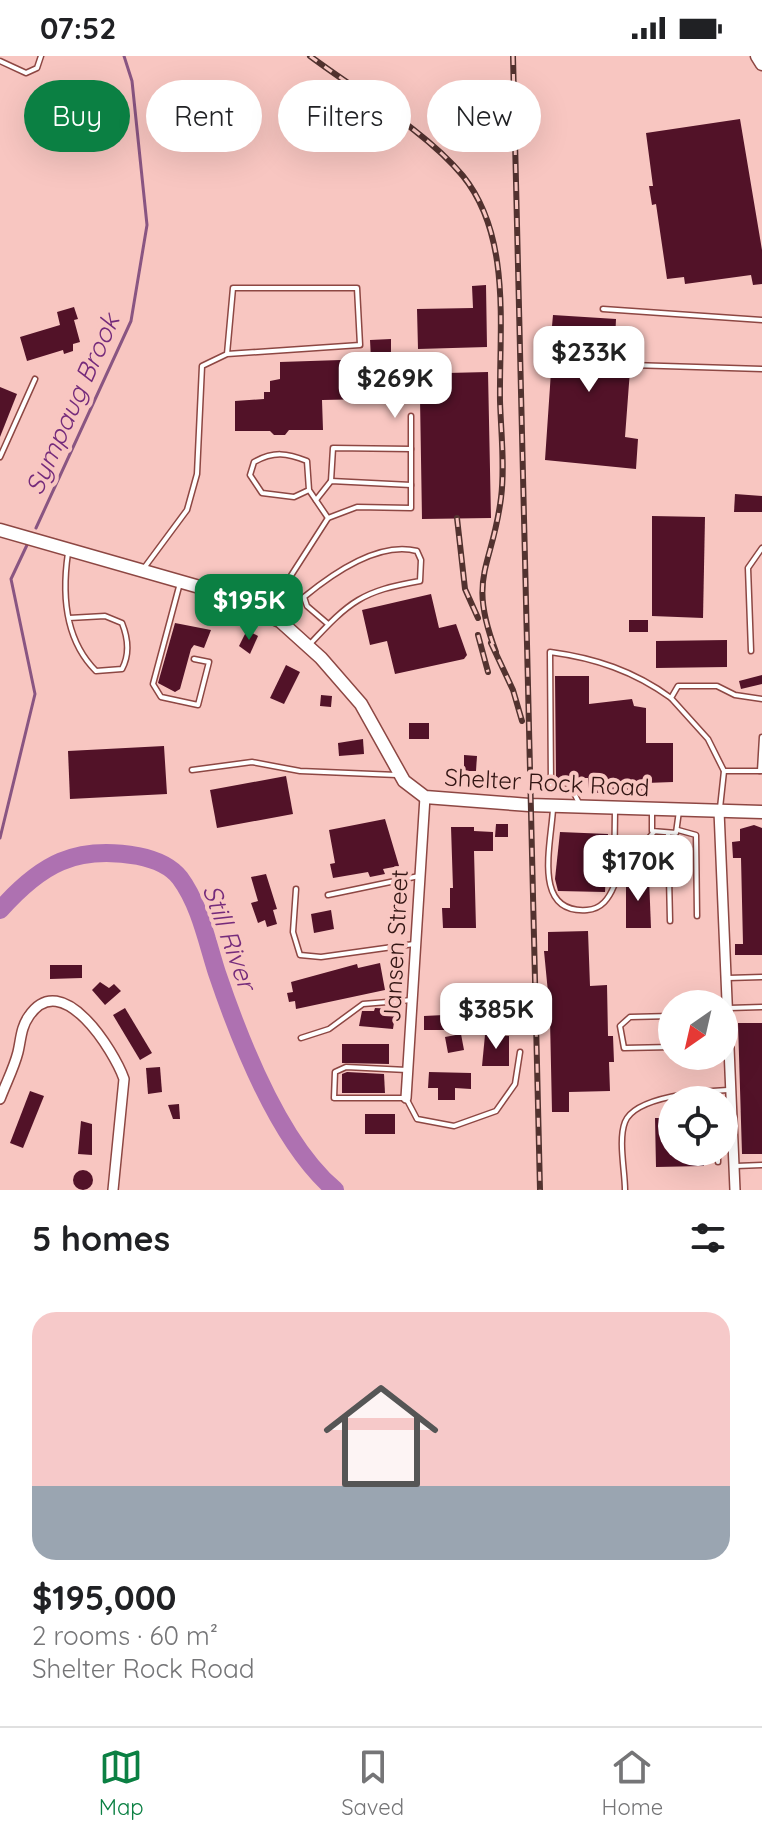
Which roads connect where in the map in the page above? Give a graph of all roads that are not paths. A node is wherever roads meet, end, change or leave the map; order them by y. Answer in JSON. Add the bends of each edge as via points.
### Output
{"nodes":[{"id":1,"x":41,"y":56,"type":"edge"},
{"id":2,"x":760,"y":56,"type":"edge"},
{"id":3,"x":0,"y":61,"type":"edge"},
{"id":4,"x":762,"y":64,"type":"edge"},
{"id":5,"x":603,"y":309,"type":"dead end"},
{"id":6,"x":762,"y":320,"type":"edge"},
{"id":7,"x":227,"y":354,"type":"junction"},
{"id":8,"x":631,"y":365,"type":"dead end"},
{"id":9,"x":762,"y":369,"type":"edge"},
{"id":10,"x":35,"y":379,"type":"dead end"},
{"id":11,"x":411,"y":416,"type":"dead end"},
{"id":12,"x":411,"y":449,"type":"junction"},
{"id":13,"x":0,"y":457,"type":"edge"},
{"id":14,"x":331,"y":481,"type":"junction"},
{"id":15,"x":411,"y":485,"type":"junction"},
{"id":16,"x":309,"y":490,"type":"junction"},
{"id":17,"x":316,"y":500,"type":"junction"},
{"id":18,"x":328,"y":518,"type":"junction"},
{"id":19,"x":0,"y":530,"type":"edge"},
{"id":20,"x":69,"y":547,"type":"junction"},
{"id":21,"x":762,"y":548,"type":"edge"},
{"id":22,"x":143,"y":570,"type":"junction"},
{"id":23,"x":181,"y":581,"type":"junction"},
{"id":24,"x":267,"y":613,"type":"junction"},
{"id":25,"x":69,"y":618,"type":"junction"},
{"id":26,"x":328,"y":624,"type":"junction"},
{"id":27,"x":309,"y":645,"type":"junction"},
{"id":28,"x":751,"y":651,"type":"dead end"},
{"id":29,"x":194,"y":659,"type":"dead end"},
{"id":30,"x":671,"y":698,"type":"junction"},
{"id":31,"x":762,"y":699,"type":"edge"},
{"id":32,"x":762,"y":737,"type":"edge"},
{"id":33,"x":192,"y":770,"type":"dead end"},
{"id":34,"x":724,"y":771,"type":"junction"},
{"id":35,"x":761,"y":771,"type":"edge"},
{"id":36,"x":400,"y":775,"type":"junction"},
{"id":37,"x":425,"y":797,"type":"junction"},
{"id":38,"x":553,"y":805,"type":"junction"},
{"id":39,"x":580,"y":806,"type":"junction"},
{"id":40,"x":615,"y":807,"type":"junction"},
{"id":41,"x":652,"y":809,"type":"junction"},
{"id":42,"x":679,"y":810,"type":"junction"},
{"id":43,"x":719,"y":811,"type":"junction"},
{"id":44,"x":762,"y":812,"type":"edge"},
{"id":45,"x":678,"y":830,"type":"junction"},
{"id":46,"x":654,"y":832,"type":"junction"},
{"id":47,"x":668,"y":833,"type":"junction"},
{"id":48,"x":648,"y":870,"type":"dead end"},
{"id":49,"x":419,"y":876,"type":"junction"},
{"id":50,"x":296,"y":889,"type":"dead end"},
{"id":51,"x":328,"y":895,"type":"dead end"},
{"id":52,"x":697,"y":916,"type":"dead end"},
{"id":53,"x":670,"y":921,"type":"dead end"},
{"id":54,"x":415,"y":944,"type":"junction"},
{"id":55,"x":762,"y":977,"type":"edge"},
{"id":56,"x":726,"y":978,"type":"junction"},
{"id":57,"x":726,"y":990,"type":"edge"},
{"id":58,"x":412,"y":1000,"type":"junction"},
{"id":59,"x":762,"y":1007,"type":"edge"},
{"id":60,"x":738,"y":1011,"type":"edge"},
{"id":61,"x":658,"y":1016,"type":"edge"},
{"id":62,"x":301,"y":1038,"type":"dead end"},
{"id":63,"x":658,"y":1047,"type":"edge"},
{"id":64,"x":520,"y":1052,"type":"dead end"},
{"id":65,"x":408,"y":1070,"type":"junction"},
{"id":66,"x":406,"y":1098,"type":"junction"},
{"id":67,"x":0,"y":1099,"type":"edge"},
{"id":68,"x":658,"y":1100,"type":"edge"},
{"id":69,"x":762,"y":1165,"type":"edge"},
{"id":70,"x":734,"y":1166,"type":"edge"},
{"id":71,"x":738,"y":1166,"type":"edge"},
{"id":72,"x":113,"y":1190,"type":"edge"},
{"id":73,"x":625,"y":1190,"type":"edge"},
{"id":74,"x":735,"y":1190,"type":"edge"}],
"edges":[{"from":1,"to":3,"type":"lane","via":[[37,68],[26,73]]},
{"from":2,"to":4,"type":"street"},
{"from":5,"to":6,"type":"lane"},
{"from":7,"to":7,"type":"lane","via":[[360,345],[357,288],[233,288]]},
{"from":7,"to":22,"type":"lane","via":[[202,366],[197,474],[187,510]]},
{"from":8,"to":9,"type":"lane"},
{"from":10,"to":13,"type":"lane"},
{"from":11,"to":12,"type":"lane"},
{"from":12,"to":14,"type":"lane","via":[[333,448]]},
{"from":12,"to":15,"type":"lane"},
{"from":14,"to":15,"type":"lane"},
{"from":14,"to":17,"type":"lane"},
{"from":15,"to":18,"type":"lane","via":[[411,508],[357,507]]},
{"from":16,"to":16,"type":"lane","via":[[294,497],[262,493],[250,475],[254,462],[287,453],[307,461]]},
{"from":16,"to":17,"type":"lane"},
{"from":17,"to":18,"type":"lane"},
{"from":18,"to":24,"type":"lane"},
{"from":19,"to":20,"type":"street","name":"Shelter Rock Road"},
{"from":20,"to":22,"type":"street","name":"Shelter Rock Road"},
{"from":20,"to":25,"type":"lane","via":[[63,595]]},
{"from":21,"to":28,"type":"lane","via":[[748,568]]},
{"from":22,"to":23,"type":"street","name":"Shelter Rock Road"},
{"from":23,"to":24,"type":"street","name":"Shelter Rock Road"},
{"from":23,"to":29,"type":"lane","via":[[153,684],[161,697],[198,705],[209,662]]},
{"from":24,"to":27,"type":"street","name":"Shelter Rock Road"},
{"from":25,"to":25,"type":"lane","via":[[85,659],[96,671],[122,669],[128,636],[122,623],[105,616]]},
{"from":26,"to":26,"type":"lane","via":[[338,611],[379,588],[420,581],[417,551],[367,558],[324,580],[304,597]]},
{"from":26,"to":27,"type":"lane"},
{"from":27,"to":36,"type":"street","name":"Shelter Rock Road","via":[[361,704]]},
{"from":30,"to":31,"type":"lane","via":[[678,686],[717,686]]},
{"from":30,"to":34,"type":"lane","via":[[708,739]]},
{"from":30,"to":39,"type":"lane","via":[[650,683],[589,657],[550,652],[551,786],[573,791]]},
{"from":32,"to":35,"type":"lane"},
{"from":33,"to":36,"type":"lane","via":[[252,762],[300,771]]},
{"from":34,"to":35,"type":"lane"},
{"from":34,"to":43,"type":"lane"},
{"from":36,"to":37,"type":"street","name":"Shelter Rock Road"},
{"from":37,"to":38,"type":"street","name":"Shelter Rock Road"},
{"from":37,"to":49,"type":"street","name":"Jansen Street"},
{"from":38,"to":39,"type":"street","name":"Shelter Rock Road"},
{"from":38,"to":40,"type":"lane","via":[[550,892],[568,910],[591,910],[610,896]]},
{"from":39,"to":40,"type":"street","name":"Shelter Rock Road"},
{"from":40,"to":41,"type":"street","name":"Shelter Rock Road"},
{"from":41,"to":42,"type":"street","name":"Shelter Rock Road"},
{"from":41,"to":46,"type":"lane"},
{"from":42,"to":43,"type":"street","name":"Shelter Rock Road"},
{"from":42,"to":45,"type":"lane"},
{"from":43,"to":44,"type":"street","name":"Shelter Rock Road"},
{"from":43,"to":56,"type":"street"},
{"from":45,"to":47,"type":"lane"},
{"from":45,"to":52,"type":"lane","via":[[696,835]]},
{"from":46,"to":47,"type":"lane"},
{"from":46,"to":48,"type":"lane","via":[[647,840]]},
{"from":47,"to":53,"type":"lane"},
{"from":49,"to":51,"type":"lane"},
{"from":49,"to":54,"type":"street","name":"Jansen Street"},
{"from":50,"to":54,"type":"lane","via":[[293,932],[300,955]]},
{"from":54,"to":58,"type":"street","name":"Jansen Street"},
{"from":55,"to":56,"type":"lane"},
{"from":56,"to":57,"type":"street"},
{"from":58,"to":62,"type":"lane","via":[[363,1004],[329,1029]]},
{"from":58,"to":65,"type":"street","name":"Jansen Street"},
{"from":59,"to":60,"type":"lane"},
{"from":61,"to":63,"type":"lane","via":[[630,1017],[620,1026],[624,1048]]},
{"from":64,"to":66,"type":"lane","via":[[515,1084],[496,1111],[454,1126],[417,1119]]},
{"from":65,"to":66,"type":"street","name":"Jansen Street"},
{"from":65,"to":66,"type":"lane","via":[[346,1067],[335,1072],[334,1098]]},
{"from":67,"to":72,"type":"street","via":[[32,1011],[41,1005],[70,1005],[83,1014],[119,1065],[125,1092]]},
{"from":68,"to":73,"type":"lane","via":[[633,1111],[624,1126]]},
{"from":69,"to":71,"type":"lane"},
{"from":70,"to":74,"type":"street"}]}
